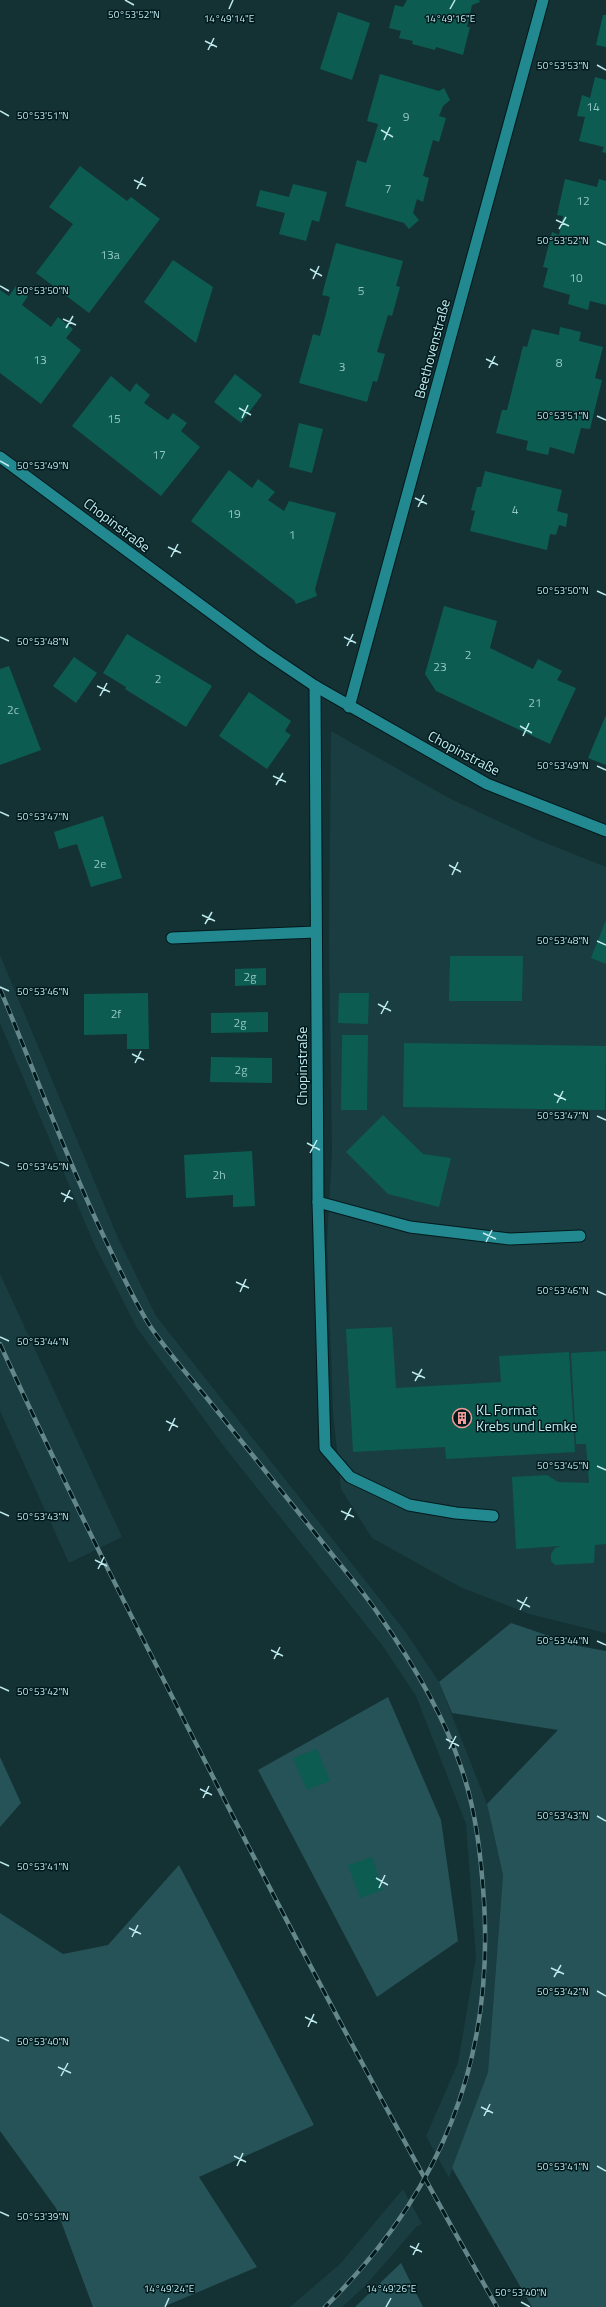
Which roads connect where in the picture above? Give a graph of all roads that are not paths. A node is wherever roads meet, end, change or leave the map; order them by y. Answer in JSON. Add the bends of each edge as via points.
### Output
{"nodes":[{"id":1,"x":543,"y":0,"type":"edge"},
{"id":2,"x":0,"y":457,"type":"edge"},
{"id":3,"x":315,"y":686,"type":"junction"},
{"id":4,"x":349,"y":707,"type":"junction"},
{"id":5,"x":606,"y":831,"type":"edge"},
{"id":6,"x":316,"y":932,"type":"junction"},
{"id":7,"x":172,"y":938,"type":"dead end"},
{"id":8,"x":318,"y":1202,"type":"junction"},
{"id":9,"x":580,"y":1236,"type":"dead end"},
{"id":10,"x":493,"y":1516,"type":"dead end"}],
"edges":[{"from":1,"to":4,"type":"street","name":"Beethovenstraße"},
{"from":2,"to":3,"type":"street","name":"Chopinstraße","via":[[257,647]]},
{"from":3,"to":4,"type":"street","name":"Chopinstraße"},
{"from":3,"to":6,"type":"street","name":"Chopinstraße"},
{"from":4,"to":5,"type":"street","name":"Chopinstraße","via":[[487,784]]},
{"from":6,"to":7,"type":"street"},
{"from":6,"to":8,"type":"street","name":"Chopinstraße"},
{"from":8,"to":9,"type":"street","via":[[410,1227],[510,1239]]},
{"from":8,"to":10,"type":"street","name":"Chopinstraße","via":[[326,1448],[350,1477],[409,1504],[456,1513]]}]}
